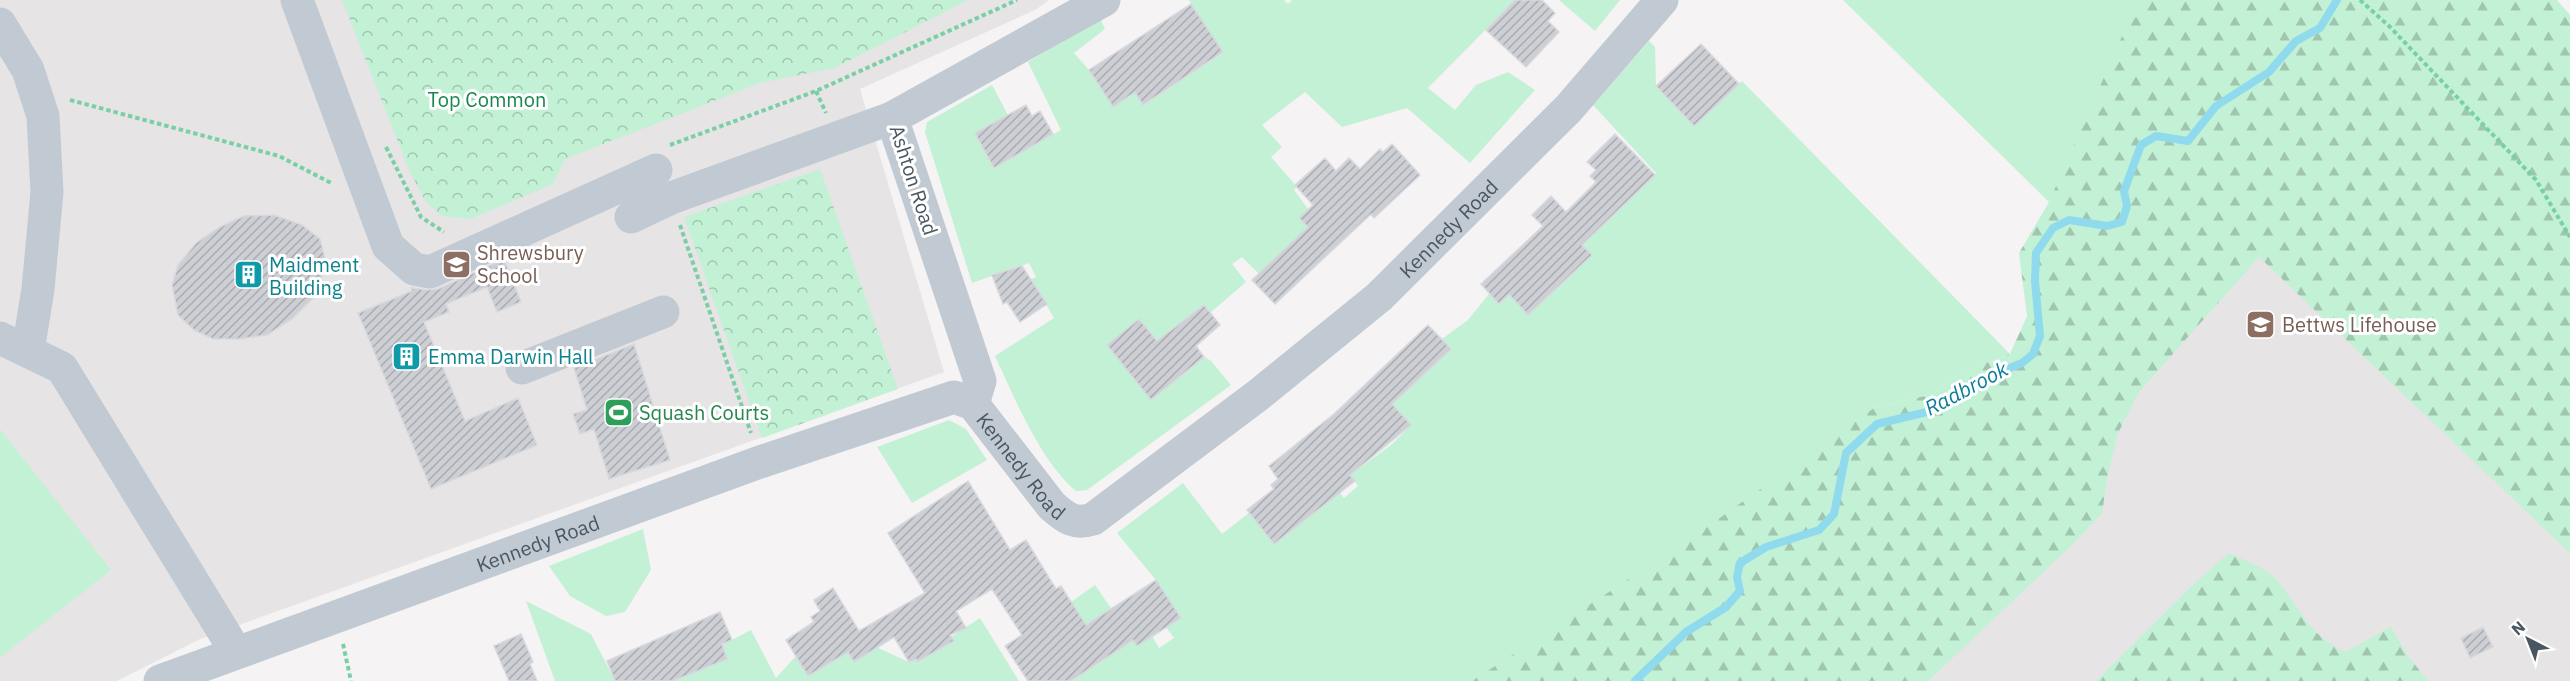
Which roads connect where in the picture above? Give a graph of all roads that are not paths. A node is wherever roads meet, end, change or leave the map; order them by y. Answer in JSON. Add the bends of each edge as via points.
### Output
{"nodes":[{"id":1,"x":297,"y":0,"type":"edge"},
{"id":2,"x":1104,"y":0,"type":"edge"},
{"id":3,"x":1662,"y":0,"type":"edge"},
{"id":4,"x":0,"y":24,"type":"edge"},
{"id":5,"x":892,"y":118,"type":"junction"},
{"id":6,"x":662,"y":172,"type":"junction"},
{"id":7,"x":631,"y":217,"type":"dead end"},
{"id":8,"x":663,"y":312,"type":"dead end"},
{"id":9,"x":14,"y":345,"type":"edge"},
{"id":10,"x":522,"y":368,"type":"dead end"},
{"id":11,"x":973,"y":404,"type":"junction"},
{"id":12,"x":236,"y":652,"type":"junction"},
{"id":13,"x":160,"y":681,"type":"edge"}],
"edges":[{"from":1,"to":6,"type":"street","via":[[388,246],[414,269],[430,272]]},
{"from":2,"to":5,"type":"street","name":"Ashton Road"},
{"from":3,"to":11,"type":"street","name":"Kennedy Road","via":[[1569,108],[1379,297],[1257,396],[1093,519],[1081,523],[1068,519],[1052,506]]},
{"from":4,"to":9,"type":"street","via":[[28,70],[43,116],[47,192],[38,289]]},
{"from":5,"to":6,"type":"street"},
{"from":5,"to":11,"type":"street","name":"Ashton Road","via":[[980,381]]},
{"from":6,"to":7,"type":"street"},
{"from":8,"to":10,"type":"street"},
{"from":9,"to":12,"type":"street","via":[[62,368]]},
{"from":11,"to":12,"type":"street","name":"Kennedy Road","via":[[954,398],[760,462]]},
{"from":12,"to":13,"type":"street","name":"Kennedy Road"}]}
